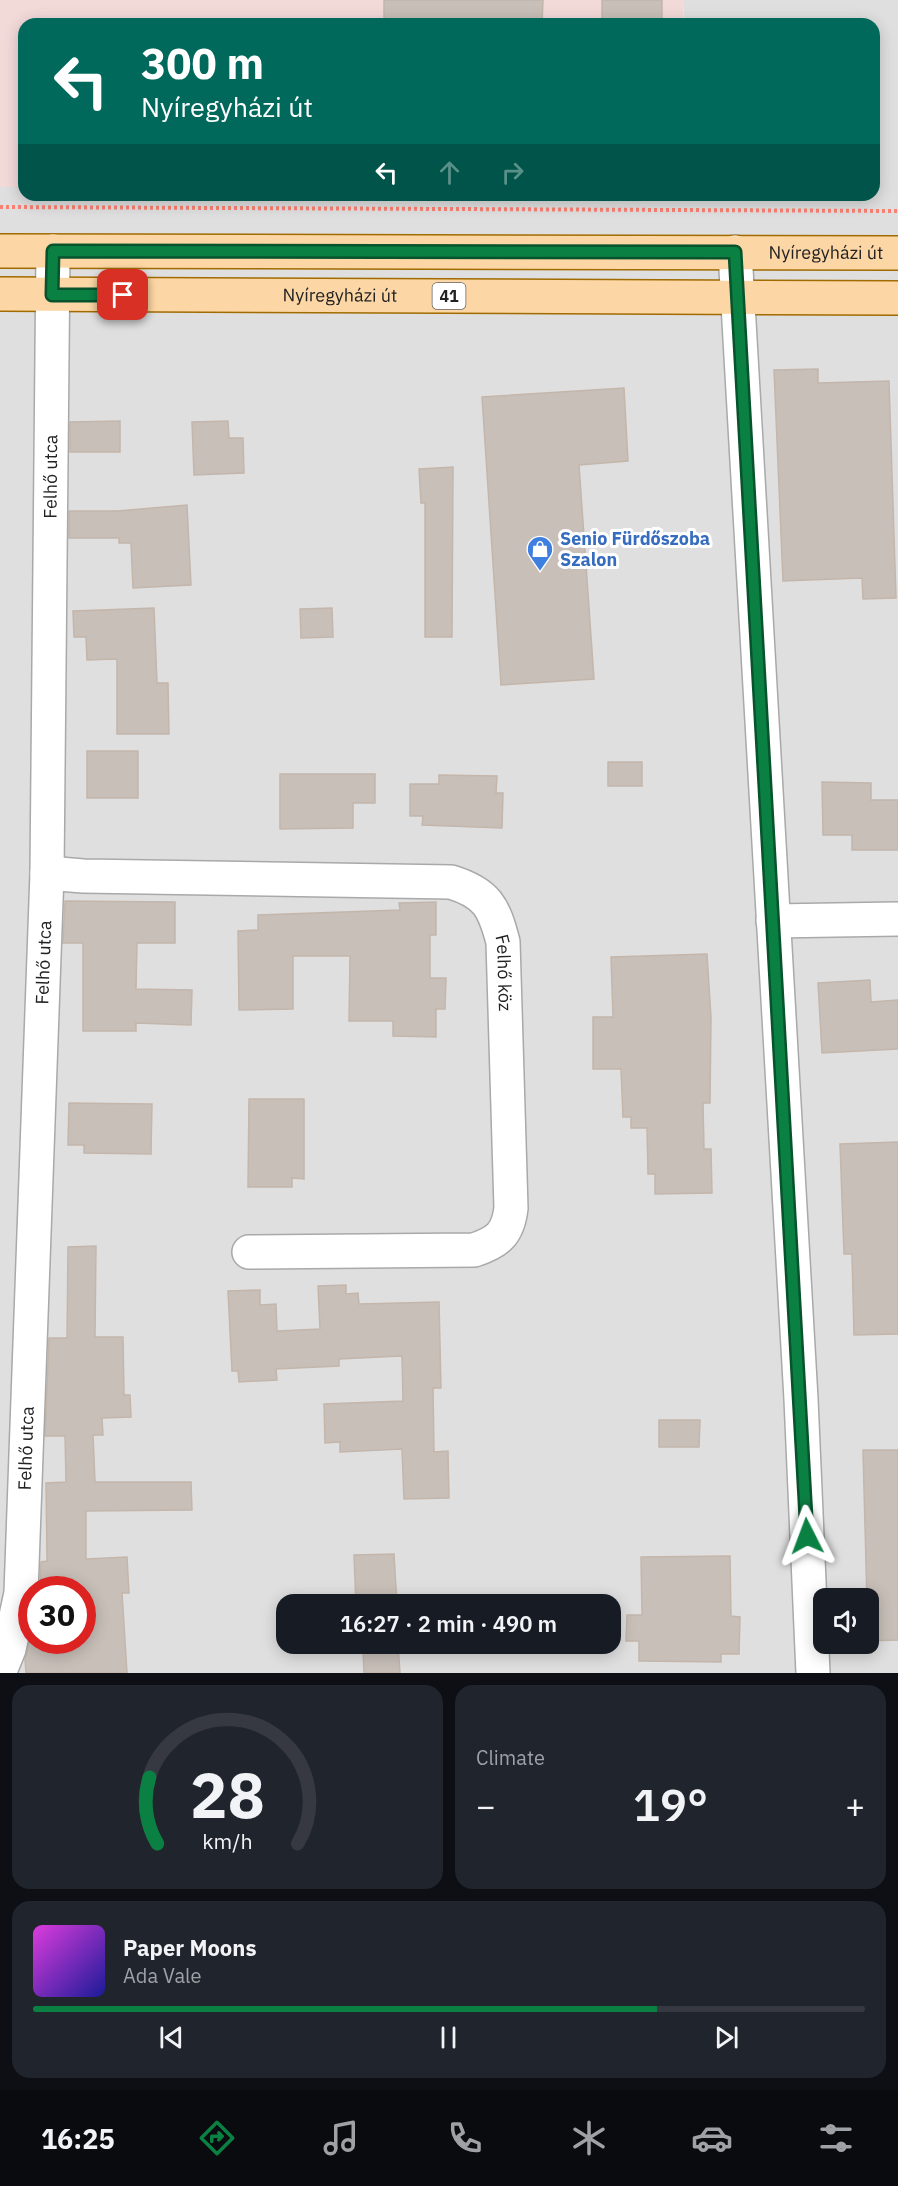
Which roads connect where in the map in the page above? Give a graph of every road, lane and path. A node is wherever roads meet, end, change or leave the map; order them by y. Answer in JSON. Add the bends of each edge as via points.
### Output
{"nodes":[{"id":1,"x":0,"y":207,"type":"edge"},
{"id":2,"x":898,"y":211,"type":"edge"},
{"id":3,"x":0,"y":251,"type":"edge"},
{"id":4,"x":53,"y":251,"type":"junction"},
{"id":5,"x":735,"y":252,"type":"junction"},
{"id":6,"x":898,"y":253,"type":"edge"},
{"id":7,"x":0,"y":294,"type":"edge"},
{"id":8,"x":52,"y":295,"type":"junction"},
{"id":9,"x":737,"y":296,"type":"junction"},
{"id":10,"x":898,"y":298,"type":"edge"},
{"id":11,"x":47,"y":873,"type":"junction"},
{"id":12,"x":898,"y":919,"type":"edge"},
{"id":13,"x":773,"y":921,"type":"junction"},
{"id":14,"x":249,"y":1252,"type":"dead end"},
{"id":15,"x":0,"y":1671,"type":"edge"},
{"id":16,"x":813,"y":1673,"type":"edge"}],
"edges":[{"from":1,"to":2,"type":"path"},
{"from":3,"to":4,"type":"main road","name":"Nyíregyházi út"},
{"from":4,"to":5,"type":"main road","name":"Nyíregyházi út"},
{"from":4,"to":8,"type":"street","name":"Felhő utca"},
{"from":5,"to":6,"type":"main road","name":"Nyíregyházi út"},
{"from":5,"to":9,"type":"street"},
{"from":7,"to":8,"type":"main road","name":"Nyíregyházi út","number":"41"},
{"from":8,"to":9,"type":"main road","name":"Nyíregyházi út","number":"41"},
{"from":8,"to":11,"type":"street","name":"Felhő utca"},
{"from":9,"to":10,"type":"main road","name":"Nyíregyházi út","number":"41"},
{"from":9,"to":13,"type":"street"},
{"from":11,"to":14,"type":"street","name":"Felhő köz","via":[[452,882],[472,888],[485,898],[496,917],[503,942],[511,1208],[503,1236],[474,1250]]},
{"from":11,"to":15,"type":"street","name":"Felhő utca","via":[[21,1593]]},
{"from":12,"to":13,"type":"street"},
{"from":13,"to":16,"type":"street"}]}
